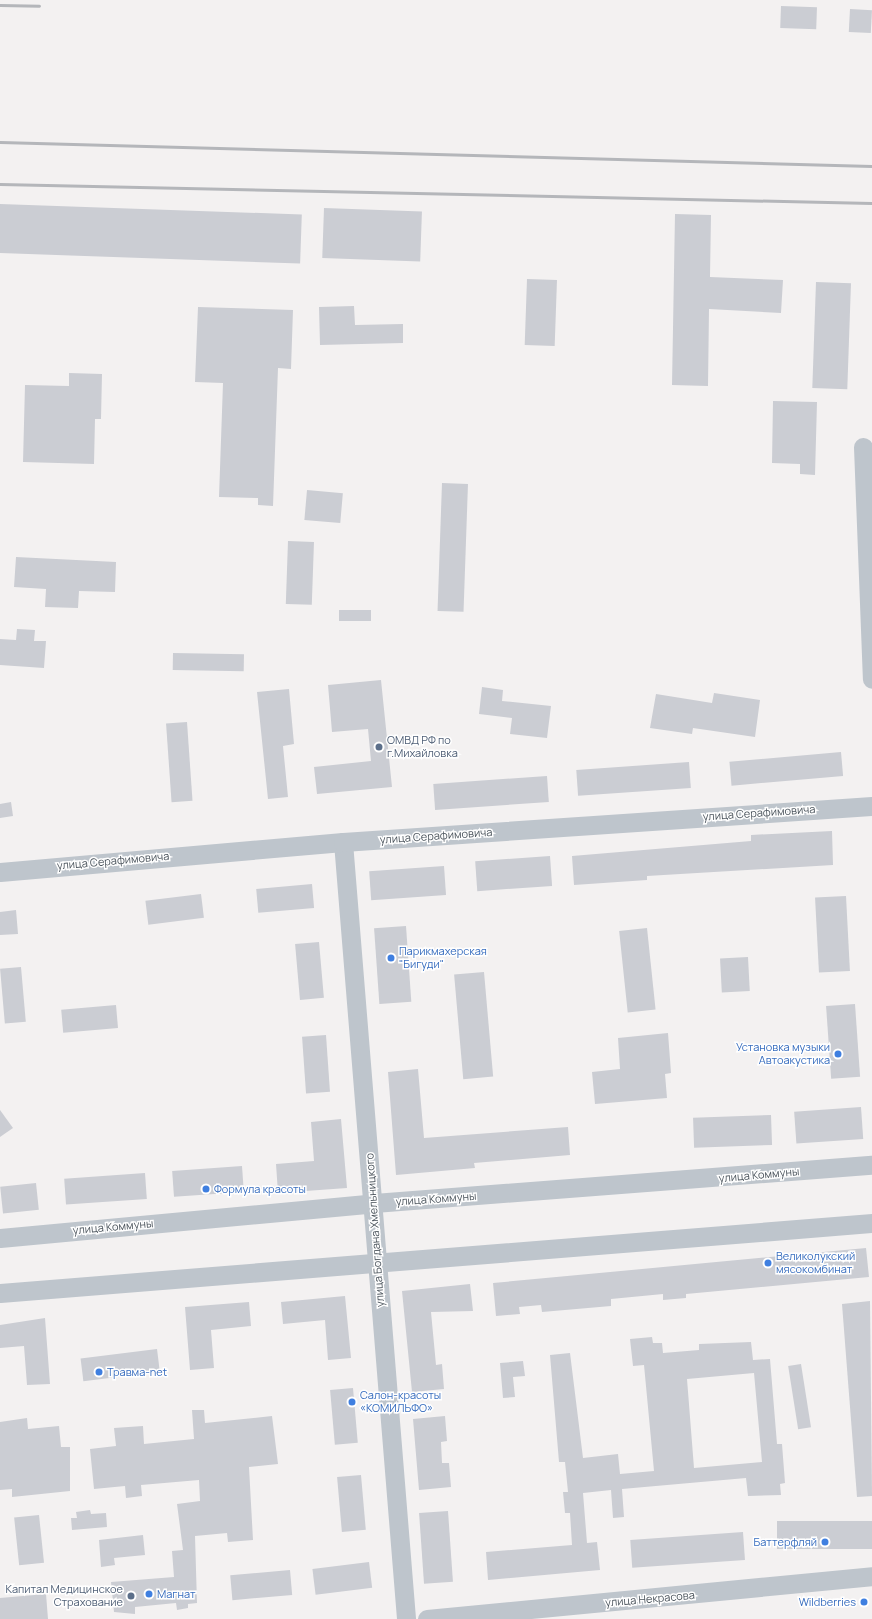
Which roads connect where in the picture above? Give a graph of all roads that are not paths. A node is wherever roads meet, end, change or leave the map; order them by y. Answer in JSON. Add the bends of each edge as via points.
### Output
{"nodes":[{"id":1,"x":863,"y":447,"type":"dead end"},
{"id":2,"x":871,"y":629,"type":"edge"},
{"id":3,"x":872,"y":679,"type":"edge"},
{"id":4,"x":872,"y":806,"type":"edge"},
{"id":5,"x":343,"y":842,"type":"junction"},
{"id":6,"x":0,"y":872,"type":"edge"},
{"id":7,"x":872,"y":1165,"type":"edge"},
{"id":8,"x":374,"y":1204,"type":"junction"},
{"id":9,"x":872,"y":1223,"type":"edge"},
{"id":10,"x":0,"y":1238,"type":"edge"},
{"id":11,"x":377,"y":1262,"type":"junction"},
{"id":12,"x":0,"y":1293,"type":"edge"},
{"id":13,"x":872,"y":1576,"type":"edge"},
{"id":14,"x":406,"y":1619,"type":"edge"},
{"id":15,"x":427,"y":1619,"type":"edge"}],
"edges":[{"from":1,"to":2,"type":"street"},
{"from":2,"to":3,"type":"street"},
{"from":4,"to":5,"type":"street","name":"улица Серафимовича"},
{"from":5,"to":6,"type":"street","name":"улица Серафимовича"},
{"from":5,"to":8,"type":"street","name":"улица Богдана Хмельницкого"},
{"from":7,"to":8,"type":"street","name":"улица Коммуны"},
{"from":8,"to":10,"type":"street","name":"улица Коммуны"},
{"from":8,"to":11,"type":"street","name":"улица Богдана Хмельницкого"},
{"from":9,"to":11,"type":"street"},
{"from":11,"to":12,"type":"street"},
{"from":11,"to":14,"type":"street","name":"улица Богдана Хмельницкого"},
{"from":13,"to":15,"type":"street","name":"улица Некрасова"}]}
